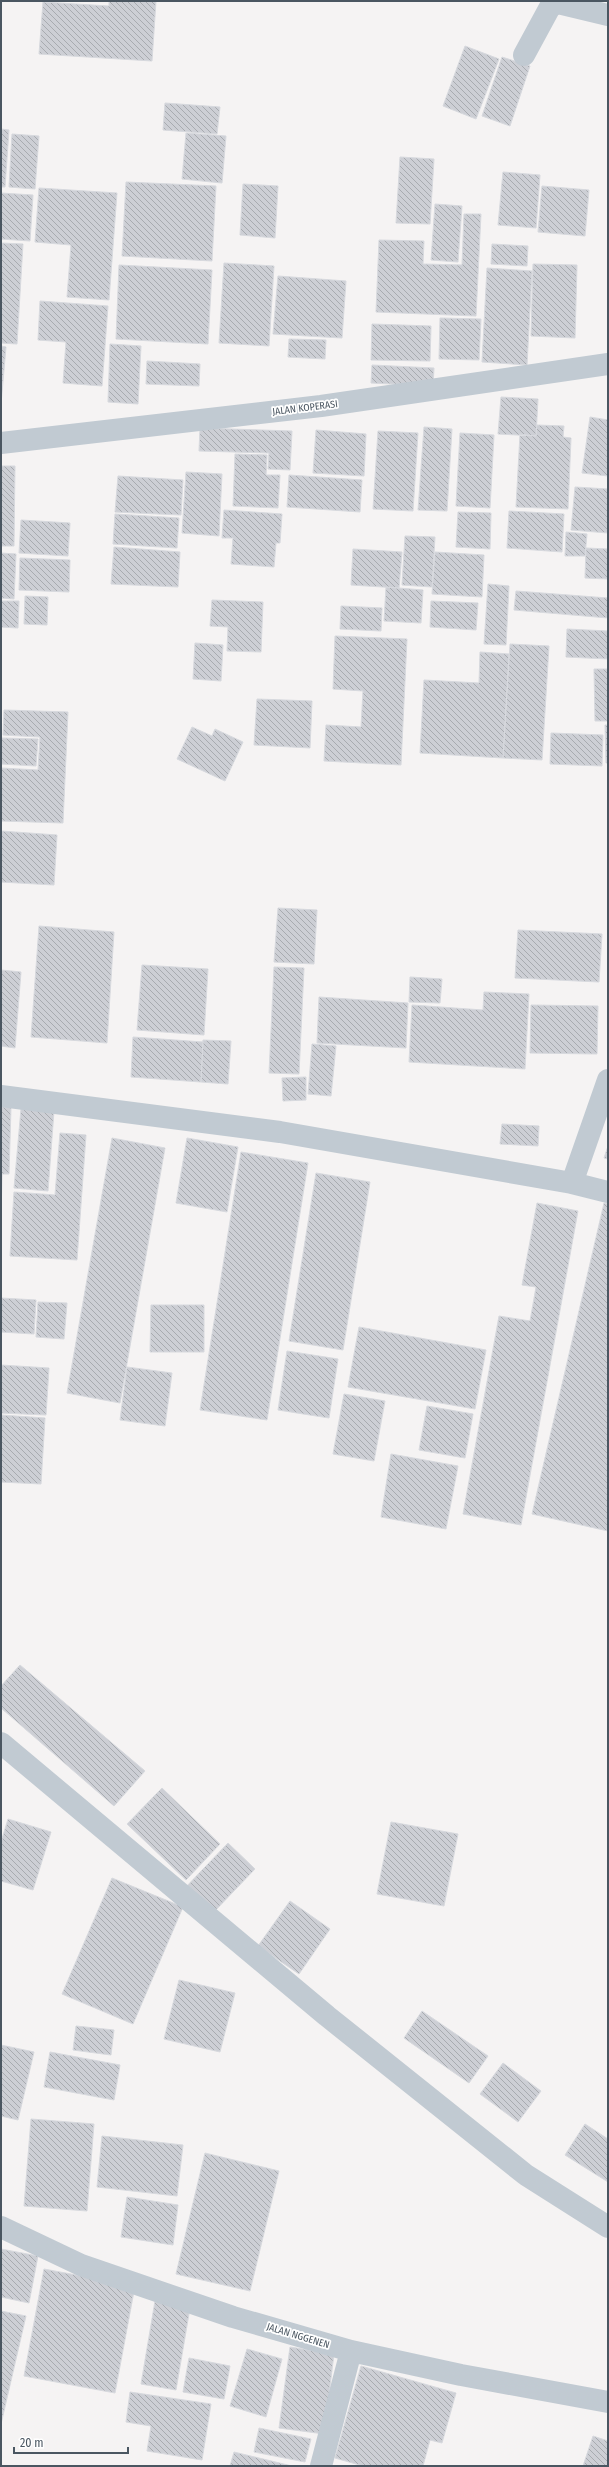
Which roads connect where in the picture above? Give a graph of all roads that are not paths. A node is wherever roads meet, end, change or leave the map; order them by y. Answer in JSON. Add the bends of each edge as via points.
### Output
{"nodes":[{"id":1,"x":608,"y":15,"type":"edge"},
{"id":2,"x":524,"y":56,"type":"dead end"},
{"id":3,"x":608,"y":364,"type":"edge"},
{"id":4,"x":1,"y":443,"type":"edge"},
{"id":5,"x":608,"y":1080,"type":"edge"},
{"id":6,"x":1,"y":1096,"type":"edge"},
{"id":7,"x":572,"y":1183,"type":"junction"},
{"id":8,"x":608,"y":1192,"type":"edge"},
{"id":9,"x":1,"y":1743,"type":"edge"},
{"id":10,"x":1,"y":2227,"type":"edge"},
{"id":11,"x":608,"y":2227,"type":"edge"},
{"id":12,"x":351,"y":2352,"type":"junction"},
{"id":13,"x":608,"y":2402,"type":"edge"},
{"id":14,"x":320,"y":2466,"type":"edge"}],
"edges":[{"from":1,"to":2,"type":"street","via":[[558,3],[550,7]]},
{"from":3,"to":4,"type":"street","name":"JALAN KOPERASI","via":[[321,406]]},
{"from":5,"to":7,"type":"street"},
{"from":6,"to":7,"type":"street","via":[[280,1132]]},
{"from":7,"to":8,"type":"street"},
{"from":9,"to":11,"type":"street","via":[[321,2010],[520,2170]]},
{"from":10,"to":12,"type":"street","name":"JALAN NGGENEN","via":[[81,2265],[233,2317]]},
{"from":12,"to":13,"type":"street","name":"JALAN NGGENEN","via":[[461,2376]]},
{"from":12,"to":14,"type":"street"}]}
